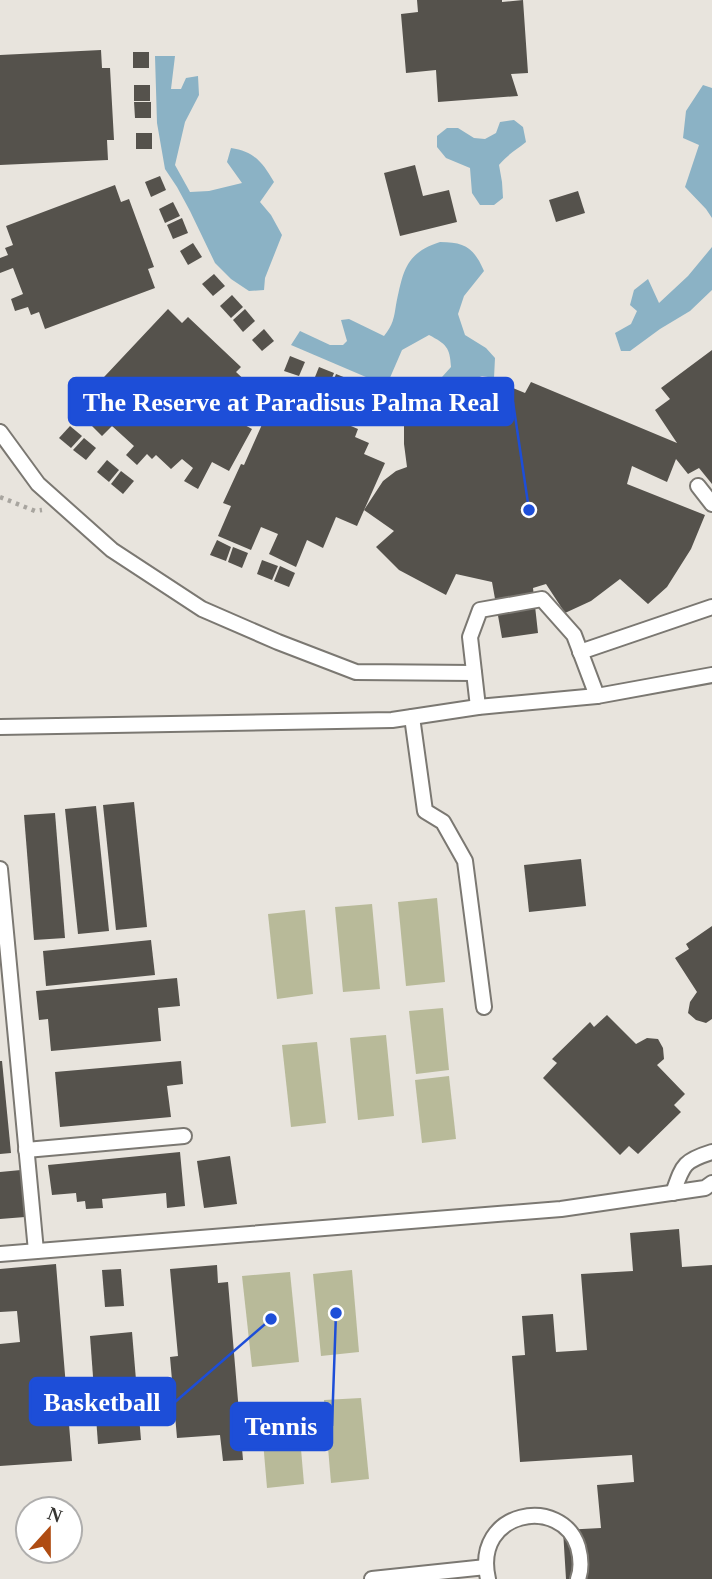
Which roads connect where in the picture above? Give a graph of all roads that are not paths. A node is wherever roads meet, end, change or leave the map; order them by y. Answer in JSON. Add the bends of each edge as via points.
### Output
{"nodes":[{"id":1,"x":0,"y":432,"type":"edge"},
{"id":2,"x":698,"y":486,"type":"dead end"},
{"id":3,"x":712,"y":504,"type":"edge"},
{"id":4,"x":712,"y":607,"type":"edge"},
{"id":5,"x":580,"y":652,"type":"junction"},
{"id":6,"x":474,"y":673,"type":"junction"},
{"id":7,"x":712,"y":675,"type":"edge"},
{"id":8,"x":597,"y":696,"type":"junction"},
{"id":9,"x":478,"y":708,"type":"junction"},
{"id":10,"x":412,"y":717,"type":"junction"},
{"id":11,"x":0,"y":727,"type":"edge"},
{"id":12,"x":0,"y":869,"type":"edge"},
{"id":13,"x":484,"y":1007,"type":"dead end"},
{"id":14,"x":184,"y":1136,"type":"dead end"},
{"id":15,"x":26,"y":1150,"type":"junction"},
{"id":16,"x":712,"y":1152,"type":"edge"},
{"id":17,"x":712,"y":1183,"type":"edge"},
{"id":18,"x":673,"y":1193,"type":"junction"},
{"id":19,"x":36,"y":1251,"type":"junction"},
{"id":20,"x":0,"y":1254,"type":"edge"},
{"id":21,"x":487,"y":1573,"type":"edge"},
{"id":22,"x":372,"y":1579,"type":"edge"},
{"id":23,"x":578,"y":1579,"type":"edge"}],
"edges":[{"from":1,"to":6,"type":"lane","via":[[38,484],[112,550],[202,608],[356,672]]},
{"from":2,"to":3,"type":"lane"},
{"from":4,"to":5,"type":"lane"},
{"from":5,"to":6,"type":"lane","via":[[574,635],[542,599],[480,610],[470,637]]},
{"from":5,"to":8,"type":"lane"},
{"from":6,"to":9,"type":"lane"},
{"from":7,"to":8,"type":"lane"},
{"from":8,"to":9,"type":"lane"},
{"from":9,"to":10,"type":"lane"},
{"from":10,"to":11,"type":"lane"},
{"from":10,"to":13,"type":"lane","via":[[425,811],[443,822],[465,861]]},
{"from":12,"to":15,"type":"lane"},
{"from":14,"to":15,"type":"lane"},
{"from":15,"to":19,"type":"lane"},
{"from":16,"to":18,"type":"lane","via":[[692,1158],[682,1168]]},
{"from":17,"to":18,"type":"lane"},
{"from":18,"to":19,"type":"lane","via":[[561,1209]]},
{"from":19,"to":20,"type":"lane"},
{"from":21,"to":22,"type":"lane"},
{"from":21,"to":23,"type":"lane","via":[[487,1551],[494,1536],[519,1517],[536,1516],[552,1519],[576,1541],[581,1557]]}]}
